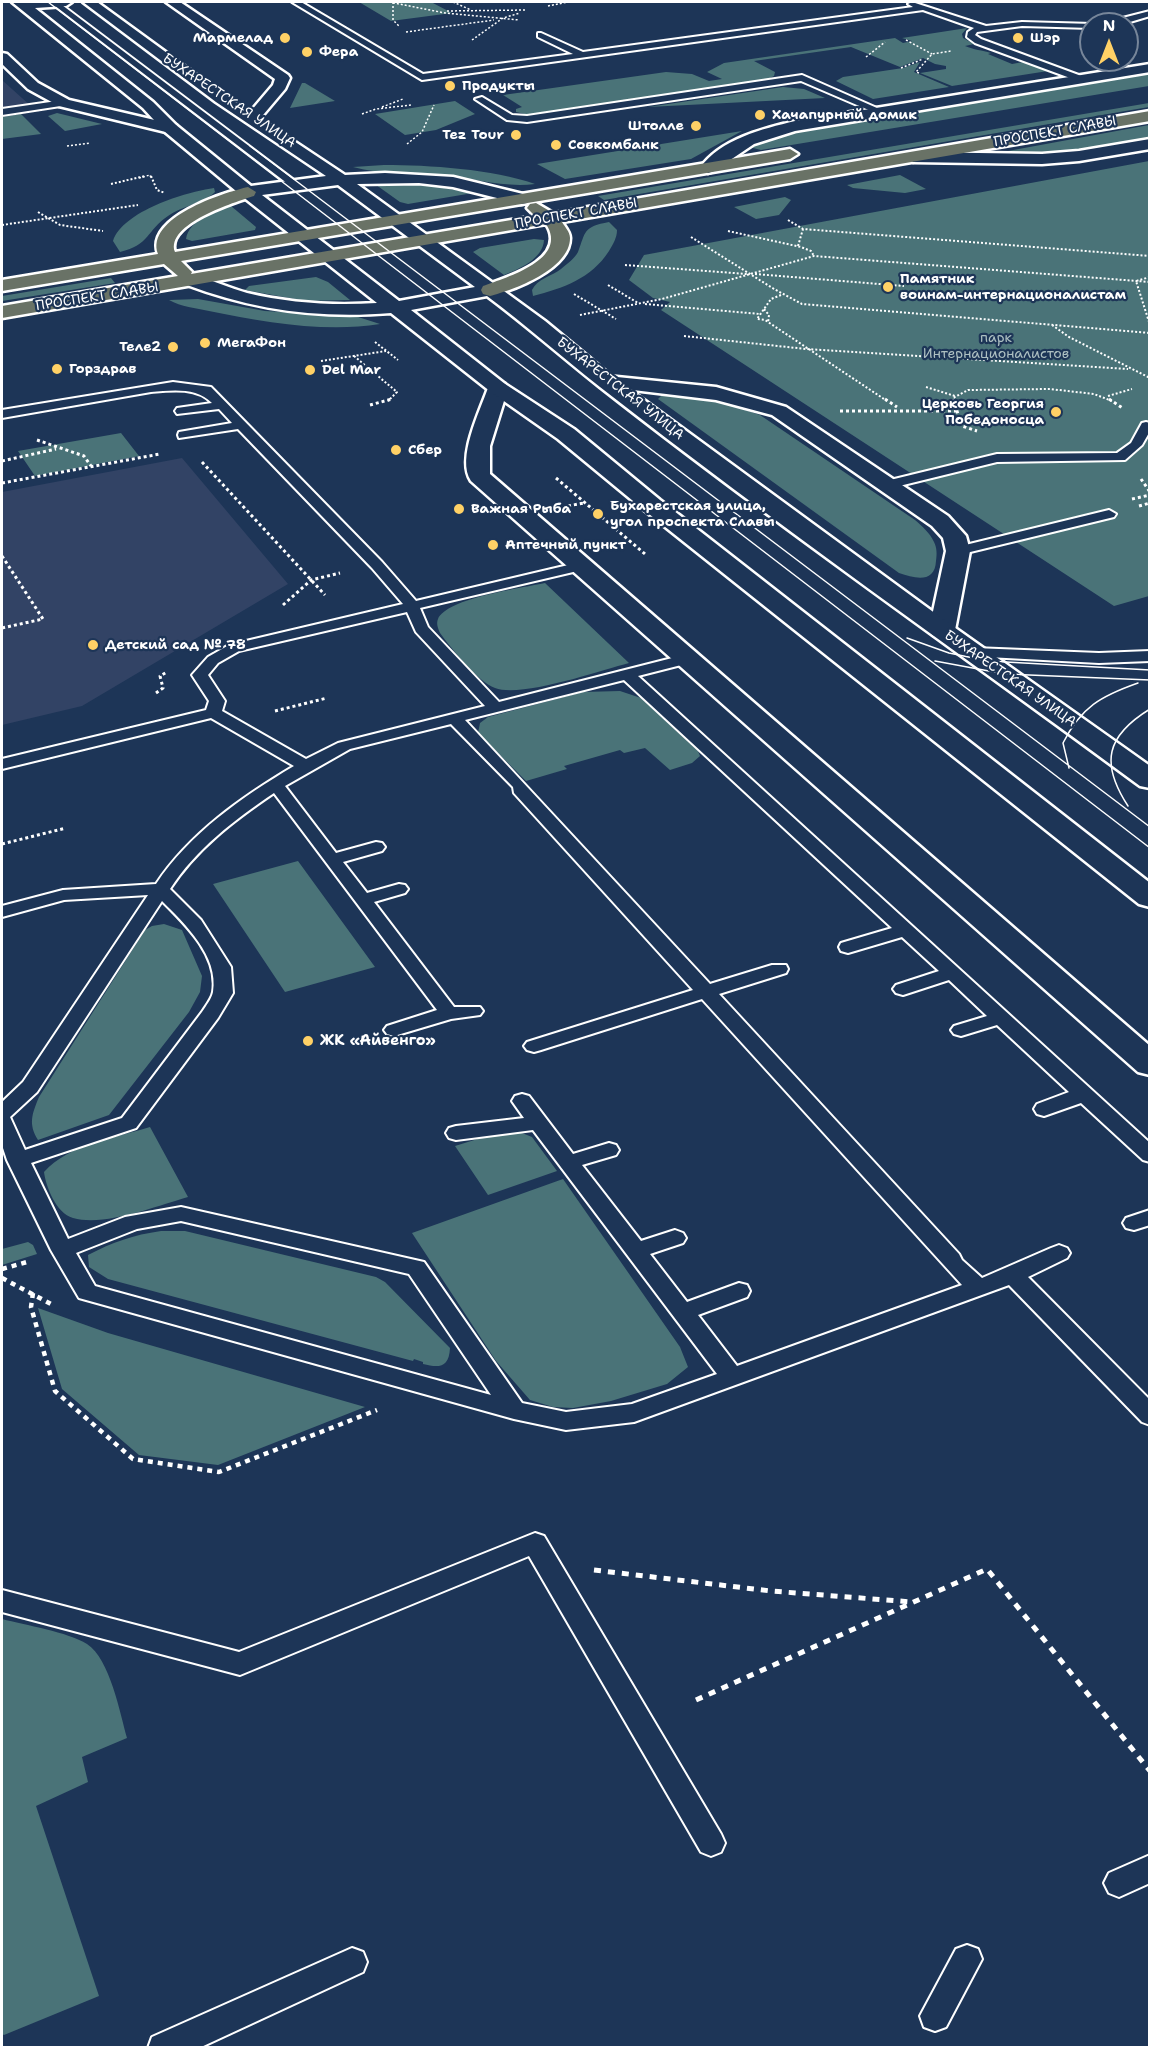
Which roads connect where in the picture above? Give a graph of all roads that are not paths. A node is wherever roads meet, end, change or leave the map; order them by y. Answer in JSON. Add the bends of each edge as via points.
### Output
{"nodes":[{"id":1,"x":59,"y":2,"type":"edge"},
{"id":2,"x":89,"y":2,"type":"edge"},
{"id":3,"x":172,"y":2,"type":"edge"},
{"id":4,"x":296,"y":2,"type":"edge"},
{"id":5,"x":907,"y":2,"type":"edge"},
{"id":6,"x":21,"y":3,"type":"edge"},
{"id":7,"x":923,"y":8,"type":"junction"},
{"id":8,"x":1079,"y":27,"type":"edge"},
{"id":9,"x":983,"y":28,"type":"junction"},
{"id":10,"x":541,"y":35,"type":"dead end"},
{"id":11,"x":582,"y":55,"type":"junction"},
{"id":12,"x":2,"y":57,"type":"edge"},
{"id":13,"x":1149,"y":68,"type":"edge"},
{"id":14,"x":1081,"y":79,"type":"junction"},
{"id":15,"x":479,"y":99,"type":"dead end"},
{"id":16,"x":64,"y":103,"type":"junction"},
{"id":17,"x":2,"y":112,"type":"edge"},
{"id":18,"x":881,"y":112,"type":"junction"},
{"id":19,"x":1149,"y":116,"type":"edge"},
{"id":20,"x":253,"y":118,"type":"junction"},
{"id":21,"x":170,"y":128,"type":"junction"},
{"id":22,"x":1149,"y":144,"type":"edge"},
{"id":23,"x":801,"y":153,"type":"dead end"},
{"id":24,"x":913,"y":157,"type":"junction"},
{"id":25,"x":708,"y":168,"type":"junction"},
{"id":26,"x":340,"y":178,"type":"junction"},
{"id":27,"x":295,"y":185,"type":"junction"},
{"id":28,"x":248,"y":192,"type":"junction"},
{"id":29,"x":522,"y":199,"type":"junction"},
{"id":30,"x":553,"y":218,"type":"junction"},
{"id":31,"x":395,"y":221,"type":"junction"},
{"id":32,"x":306,"y":236,"type":"junction"},
{"id":33,"x":423,"y":241,"type":"junction"},
{"id":34,"x":333,"y":257,"type":"junction"},
{"id":35,"x":168,"y":259,"type":"junction"},
{"id":36,"x":194,"y":281,"type":"junction"},
{"id":37,"x":2,"y":286,"type":"edge"},
{"id":38,"x":490,"y":290,"type":"junction"},
{"id":39,"x":396,"y":307,"type":"junction"},
{"id":40,"x":2,"y":312,"type":"edge"},
{"id":41,"x":607,"y":382,"type":"junction"},
{"id":42,"x":498,"y":388,"type":"junction"},
{"id":43,"x":221,"y":405,"type":"junction"},
{"id":44,"x":181,"y":411,"type":"dead end"},
{"id":45,"x":2,"y":414,"type":"edge"},
{"id":46,"x":240,"y":425,"type":"junction"},
{"id":47,"x":1146,"y":426,"type":"dead end"},
{"id":48,"x":184,"y":435,"type":"dead end"},
{"id":49,"x":887,"y":485,"type":"junction"},
{"id":50,"x":1109,"y":514,"type":"dead end"},
{"id":51,"x":958,"y":551,"type":"junction"},
{"id":52,"x":581,"y":566,"type":"junction"},
{"id":53,"x":411,"y":604,"type":"junction"},
{"id":54,"x":942,"y":630,"type":"junction"},
{"id":55,"x":974,"y":653,"type":"junction"},
{"id":56,"x":1149,"y":656,"type":"edge"},
{"id":57,"x":688,"y":659,"type":"junction"},
{"id":58,"x":627,"y":674,"type":"junction"},
{"id":59,"x":495,"y":707,"type":"junction"},
{"id":60,"x":213,"y":713,"type":"junction"},
{"id":61,"x":455,"y":719,"type":"junction"},
{"id":62,"x":2,"y":764,"type":"edge"},
{"id":63,"x":303,"y":765,"type":"junction"},
{"id":64,"x":1149,"y":780,"type":"edge"},
{"id":65,"x":275,"y":784,"type":"junction"},
{"id":66,"x":376,"y":847,"type":"dead end"},
{"id":67,"x":333,"y":859,"type":"junction"},
{"id":68,"x":160,"y":889,"type":"junction"},
{"id":69,"x":399,"y":889,"type":"dead end"},
{"id":70,"x":1149,"y":897,"type":"edge"},
{"id":71,"x":364,"y":900,"type":"junction"},
{"id":72,"x":3,"y":907,"type":"edge"},
{"id":73,"x":905,"y":930,"type":"junction"},
{"id":74,"x":848,"y":947,"type":"dead end"},
{"id":75,"x":779,"y":969,"type":"dead end"},
{"id":76,"x":952,"y":973,"type":"junction"},
{"id":77,"x":903,"y":989,"type":"dead end"},
{"id":78,"x":705,"y":992,"type":"junction"},
{"id":79,"x":473,"y":1011,"type":"dead end"},
{"id":80,"x":449,"y":1013,"type":"junction"},
{"id":81,"x":1001,"y":1018,"type":"junction"},
{"id":82,"x":394,"y":1030,"type":"dead end"},
{"id":83,"x":961,"y":1030,"type":"dead end"},
{"id":84,"x":534,"y":1046,"type":"dead end"},
{"id":85,"x":1149,"y":1064,"type":"edge"},
{"id":86,"x":1084,"y":1094,"type":"junction"},
{"id":87,"x":522,"y":1101,"type":"dead end"},
{"id":88,"x":1044,"y":1109,"type":"dead end"},
{"id":89,"x":2,"y":1113,"type":"edge"},
{"id":90,"x":2,"y":1121,"type":"edge"},
{"id":91,"x":537,"y":1123,"type":"junction"},
{"id":92,"x":456,"y":1133,"type":"dead end"},
{"id":93,"x":609,"y":1150,"type":"dead end"},
{"id":94,"x":1149,"y":1155,"type":"edge"},
{"id":95,"x":18,"y":1160,"type":"junction"},
{"id":96,"x":568,"y":1162,"type":"junction"},
{"id":97,"x":675,"y":1238,"type":"dead end"},
{"id":98,"x":62,"y":1250,"type":"junction"},
{"id":99,"x":636,"y":1251,"type":"junction"},
{"id":100,"x":1059,"y":1253,"type":"dead end"},
{"id":101,"x":1014,"y":1275,"type":"junction"},
{"id":102,"x":978,"y":1288,"type":"junction"},
{"id":103,"x":739,"y":1291,"type":"dead end"},
{"id":104,"x":683,"y":1312,"type":"junction"},
{"id":105,"x":733,"y":1378,"type":"junction"},
{"id":106,"x":514,"y":1410,"type":"junction"},
{"id":107,"x":1149,"y":1416,"type":"edge"},
{"id":108,"x":2,"y":1601,"type":"edge"},
{"id":109,"x":711,"y":1843,"type":"dead end"},
{"id":110,"x":1149,"y":1868,"type":"edge"},
{"id":111,"x":1119,"y":1883,"type":"dead end"},
{"id":112,"x":967,"y":1959,"type":"dead end"},
{"id":113,"x":352,"y":1962,"type":"dead end"},
{"id":114,"x":935,"y":2016,"type":"dead end"},
{"id":115,"x":163,"y":2048,"type":"edge"}],
"edges":[{"from":1,"to":6,"type":"main road"},
{"from":1,"to":27,"type":"lane"},
{"from":2,"to":20,"type":"main road","name":"БУХАРЕСТСКАЯ УЛИЦА"},
{"from":3,"to":20,"type":"main road","via":[[283,78]]},
{"from":4,"to":11,"type":"lane","via":[[422,77]]},
{"from":5,"to":7,"type":"lane"},
{"from":6,"to":21,"type":"main road"},
{"from":7,"to":9,"type":"lane"},
{"from":7,"to":11,"type":"lane"},
{"from":8,"to":9,"type":"lane","via":[[1022,24]]},
{"from":9,"to":14,"type":"lane","via":[[975,30],[971,37]]},
{"from":10,"to":11,"type":"lane"},
{"from":12,"to":16,"type":"main road","via":[[33,86]]},
{"from":13,"to":14,"type":"main road"},
{"from":14,"to":18,"type":"main road"},
{"from":15,"to":18,"type":"lane","via":[[510,118],[527,119],[802,78]]},
{"from":16,"to":17,"type":"lane"},
{"from":16,"to":21,"type":"main road"},
{"from":18,"to":25,"type":"main road","via":[[767,132],[747,139]]},
{"from":19,"to":24,"type":"main road","name":"ПРОСПЕКТ СЛАВЫ"},
{"from":20,"to":26,"type":"main road","name":"БУХАРЕСТСКАЯ УЛИЦА"},
{"from":21,"to":28,"type":"main road"},
{"from":22,"to":24,"type":"main road","via":[[1042,159]]},
{"from":23,"to":25,"type":"main road","name":"ПРОСПЕКТ СЛАВЫ"},
{"from":24,"to":30,"type":"main road","name":"ПРОСПЕКТ СЛАВЫ"},
{"from":25,"to":29,"type":"main road","name":"ПРОСПЕКТ СЛАВЫ"},
{"from":26,"to":27,"type":"main road"},
{"from":26,"to":29,"type":"main road","via":[[441,181]]},
{"from":26,"to":31,"type":"main road","name":"БУХАРЕСТСКАЯ УЛИЦА"},
{"from":27,"to":28,"type":"main road"},
{"from":28,"to":32,"type":"main road"},
{"from":28,"to":35,"type":"main road","via":[[207,206],[176,226],[165,248]]},
{"from":29,"to":30,"type":"main road"},
{"from":29,"to":31,"type":"main road","name":"ПРОСПЕКТ СЛАВЫ"},
{"from":30,"to":33,"type":"main road","name":"ПРОСПЕКТ СЛАВЫ"},
{"from":30,"to":38,"type":"main road","via":[[562,239],[549,261]]},
{"from":31,"to":32,"type":"main road","name":"ПРОСПЕКТ СЛАВЫ"},
{"from":31,"to":33,"type":"main road","name":"БУХАРЕСТСКАЯ УЛИЦА"},
{"from":32,"to":34,"type":"main road"},
{"from":32,"to":35,"type":"main road","name":"ПРОСПЕКТ СЛАВЫ"},
{"from":33,"to":34,"type":"main road","name":"ПРОСПЕКТ СЛАВЫ"},
{"from":33,"to":38,"type":"main road","name":"БУХАРЕСТСКАЯ УЛИЦА"},
{"from":34,"to":36,"type":"main road","name":"ПРОСПЕКТ СЛАВЫ"},
{"from":34,"to":39,"type":"main road"},
{"from":35,"to":36,"type":"main road"},
{"from":35,"to":37,"type":"main road","name":"ПРОСПЕКТ СЛАВЫ"},
{"from":36,"to":39,"type":"main road","via":[[265,303],[332,309]]},
{"from":36,"to":40,"type":"main road","name":"ПРОСПЕКТ СЛАВЫ"},
{"from":38,"to":39,"type":"main road"},
{"from":38,"to":41,"type":"main road","name":"БУХАРЕСТСКАЯ УЛИЦА"},
{"from":39,"to":42,"type":"main road"},
{"from":41,"to":49,"type":"main road","via":[[672,387],[755,402],[779,411]]},
{"from":41,"to":54,"type":"main road","name":"БУХАРЕСТСКАЯ УЛИЦА"},
{"from":42,"to":52,"type":"main road","via":[[477,472]]},
{"from":42,"to":70,"type":"main road","via":[[566,434]]},
{"from":43,"to":44,"type":"lane"},
{"from":43,"to":45,"type":"lane","via":[[207,390],[172,386]]},
{"from":43,"to":46,"type":"lane"},
{"from":46,"to":48,"type":"lane"},
{"from":46,"to":53,"type":"lane","via":[[356,542]]},
{"from":47,"to":49,"type":"lane","via":[[1136,445],[1120,457],[997,458]]},
{"from":49,"to":51,"type":"main road","via":[[940,521],[954,536]]},
{"from":50,"to":51,"type":"lane"},
{"from":51,"to":54,"type":"main road"},
{"from":52,"to":53,"type":"lane"},
{"from":52,"to":57,"type":"main road"},
{"from":53,"to":59,"type":"lane","via":[[421,630]]},
{"from":53,"to":60,"type":"lane","via":[[234,648],[213,660],[201,675],[217,701]]},
{"from":54,"to":55,"type":"main road","name":"БУХАРЕСТСКАЯ УЛИЦА"},
{"from":55,"to":56,"type":"lane"},
{"from":55,"to":64,"type":"main road","name":"БУХАРЕСТСКАЯ УЛИЦА"},
{"from":57,"to":58,"type":"lane"},
{"from":57,"to":85,"type":"main road"},
{"from":58,"to":59,"type":"lane"},
{"from":58,"to":73,"type":"lane"},
{"from":59,"to":61,"type":"lane"},
{"from":60,"to":62,"type":"lane"},
{"from":60,"to":63,"type":"lane"},
{"from":61,"to":63,"type":"lane","via":[[344,746]]},
{"from":61,"to":78,"type":"lane"},
{"from":63,"to":65,"type":"lane"},
{"from":65,"to":67,"type":"lane"},
{"from":65,"to":68,"type":"lane","via":[[200,841],[178,862]]},
{"from":66,"to":67,"type":"lane"},
{"from":67,"to":71,"type":"lane"},
{"from":68,"to":72,"type":"lane","via":[[63,895]]},
{"from":68,"to":89,"type":"lane","via":[[30,1087]]},
{"from":68,"to":95,"type":"lane","via":[[195,924],[222,968],[223,993],[129,1123]]},
{"from":69,"to":71,"type":"lane"},
{"from":71,"to":80,"type":"lane"},
{"from":73,"to":74,"type":"lane"},
{"from":73,"to":76,"type":"lane"},
{"from":75,"to":78,"type":"lane"},
{"from":76,"to":77,"type":"lane"},
{"from":76,"to":81,"type":"lane"},
{"from":78,"to":84,"type":"lane"},
{"from":78,"to":102,"type":"lane"},
{"from":79,"to":80,"type":"lane"},
{"from":80,"to":82,"type":"lane"},
{"from":81,"to":83,"type":"lane"},
{"from":81,"to":86,"type":"lane"},
{"from":86,"to":88,"type":"lane"},
{"from":86,"to":94,"type":"lane"},
{"from":87,"to":91,"type":"lane"},
{"from":90,"to":95,"type":"lane"},
{"from":91,"to":92,"type":"lane"},
{"from":91,"to":96,"type":"lane"},
{"from":93,"to":96,"type":"lane"},
{"from":95,"to":98,"type":"lane"},
{"from":96,"to":99,"type":"lane"},
{"from":97,"to":99,"type":"lane"},
{"from":98,"to":106,"type":"lane","via":[[87,1292]]},
{"from":98,"to":106,"type":"lane","via":[[133,1222],[181,1214],[416,1268]]},
{"from":99,"to":104,"type":"lane"},
{"from":100,"to":101,"type":"lane"},
{"from":101,"to":102,"type":"lane"},
{"from":101,"to":107,"type":"lane"},
{"from":102,"to":105,"type":"lane"},
{"from":103,"to":104,"type":"lane"},
{"from":104,"to":105,"type":"lane"},
{"from":105,"to":106,"type":"lane","via":[[634,1413],[600,1418],[566,1421]]},
{"from":108,"to":109,"type":"lane","via":[[240,1664],[535,1543]]},
{"from":110,"to":111,"type":"lane"},
{"from":112,"to":114,"type":"lane"},
{"from":113,"to":115,"type":"lane"}]}
